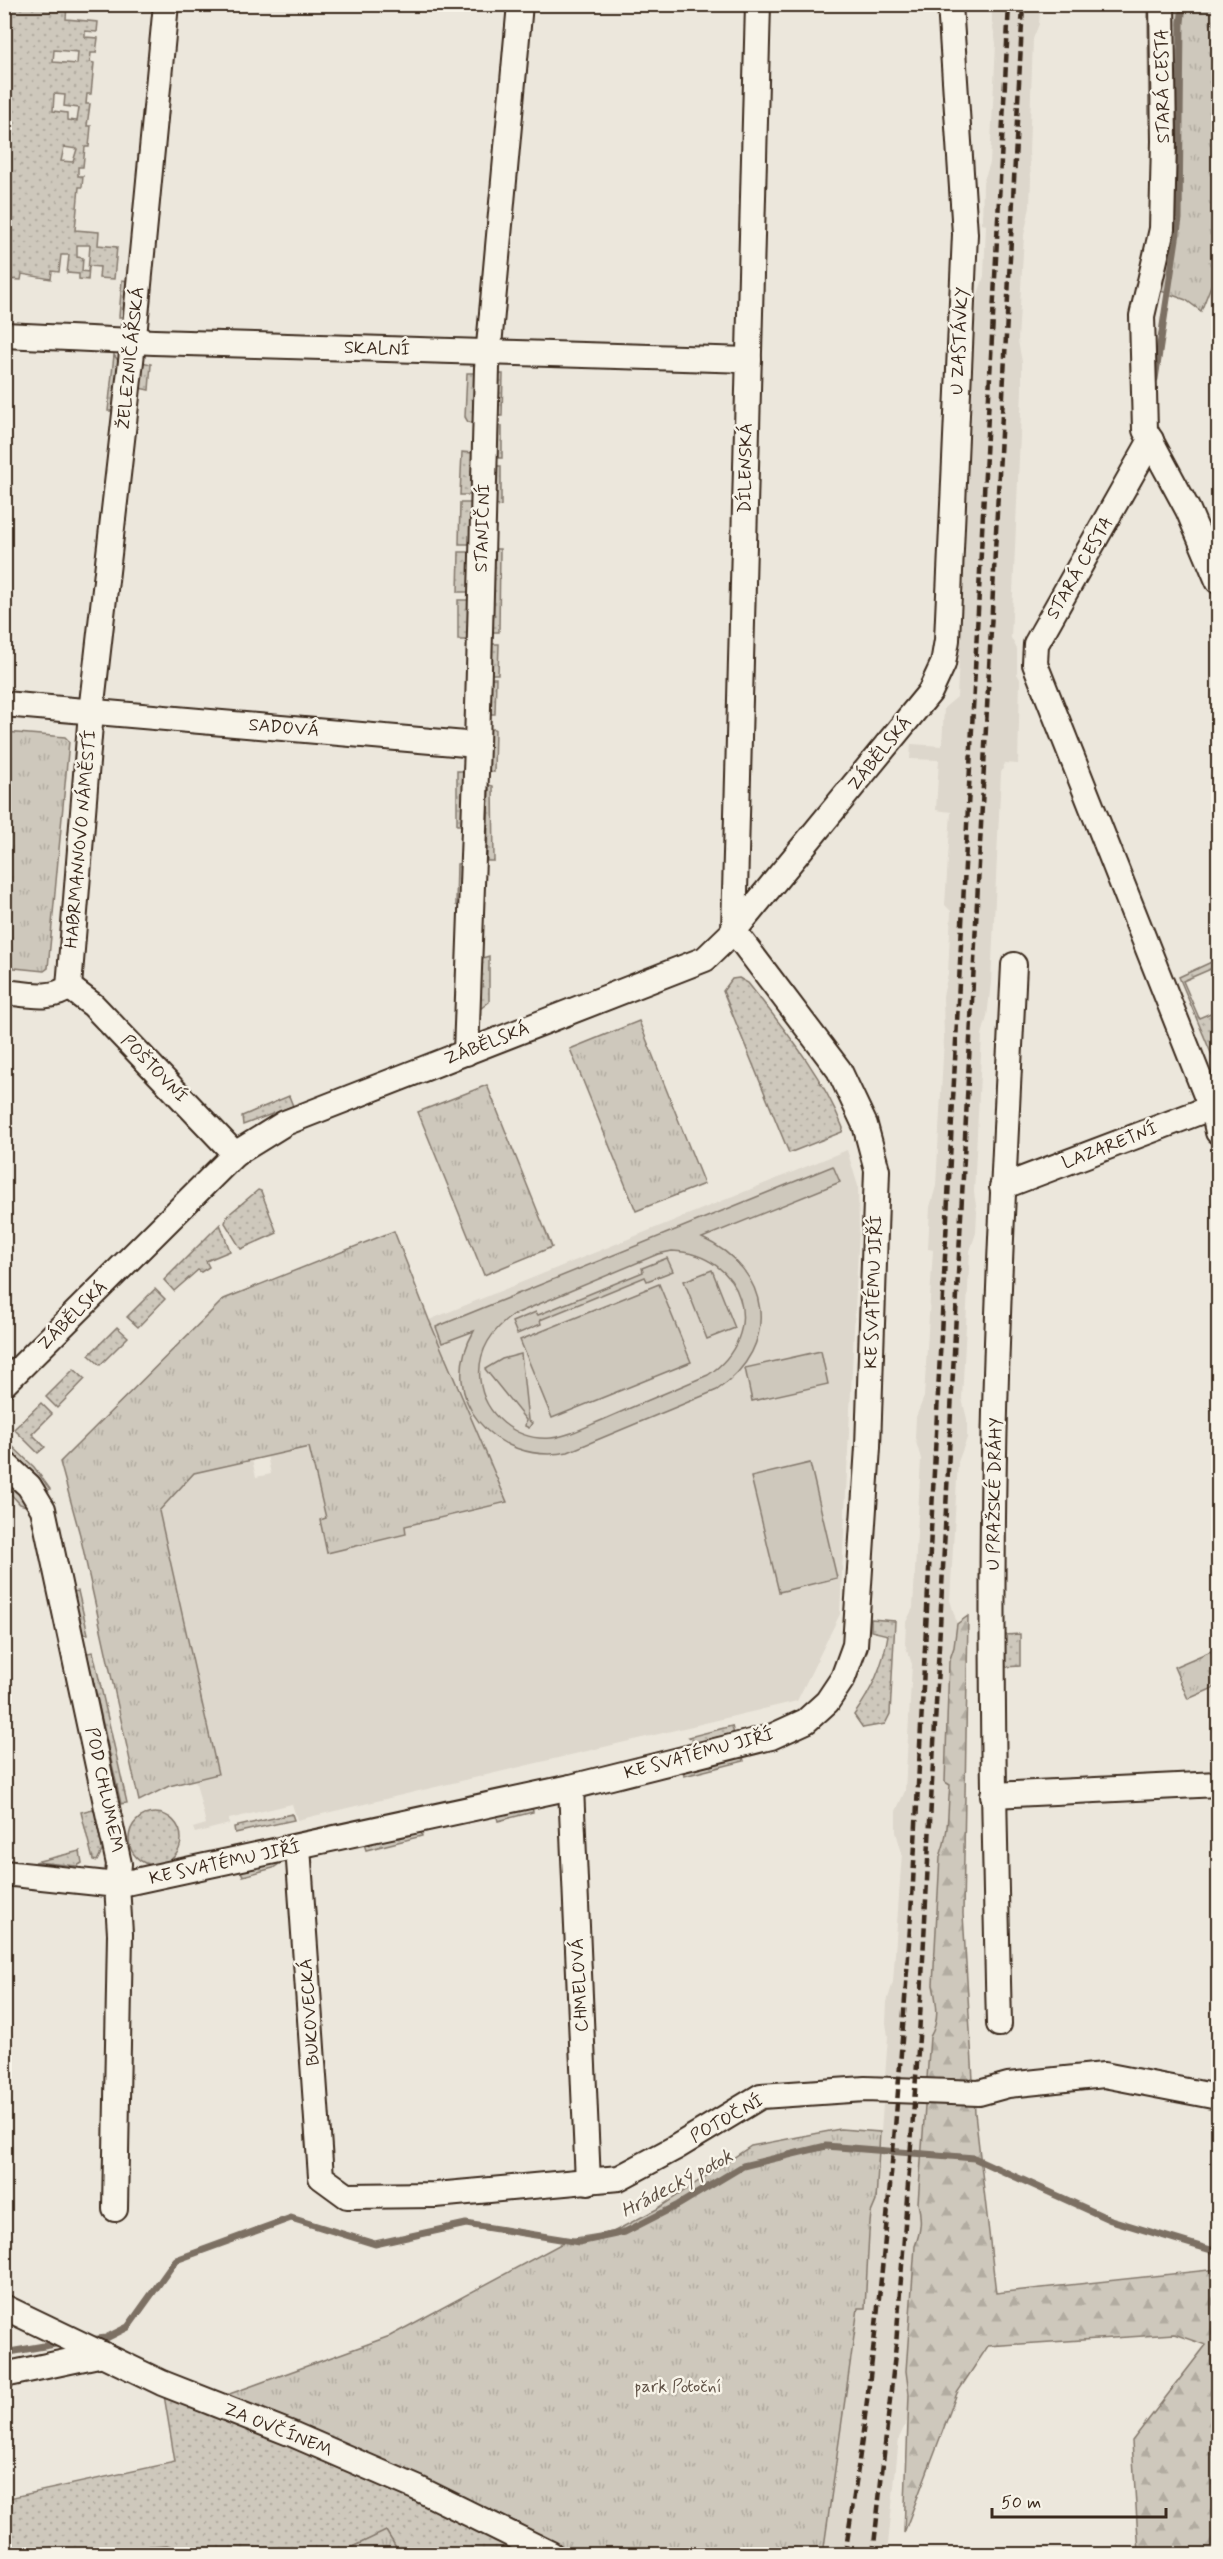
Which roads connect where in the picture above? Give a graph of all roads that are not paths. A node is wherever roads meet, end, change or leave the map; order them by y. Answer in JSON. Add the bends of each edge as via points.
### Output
{"nodes":[{"id":1,"x":166,"y":4,"type":"edge"},
{"id":2,"x":520,"y":4,"type":"edge"},
{"id":3,"x":758,"y":4,"type":"edge"},
{"id":4,"x":951,"y":4,"type":"edge"},
{"id":5,"x":1162,"y":4,"type":"edge"},
{"id":6,"x":4,"y":335,"type":"edge"},
{"id":7,"x":133,"y":341,"type":"junction"},
{"id":8,"x":488,"y":352,"type":"junction"},
{"id":9,"x":749,"y":360,"type":"junction"},
{"id":10,"x":1151,"y":440,"type":"junction"},
{"id":11,"x":1218,"y":581,"type":"edge"},
{"id":12,"x":938,"y":677,"type":"joint"},
{"id":13,"x":4,"y":704,"type":"edge"},
{"id":14,"x":91,"y":712,"type":"junction"},
{"id":15,"x":477,"y":745,"type":"junction"},
{"id":16,"x":734,"y":931,"type":"junction"},
{"id":17,"x":1014,"y":965,"type":"dead end"},
{"id":18,"x":69,"y":987,"type":"junction"},
{"id":19,"x":4,"y":992,"type":"edge"},
{"id":20,"x":466,"y":1053,"type":"junction"},
{"id":21,"x":1214,"y":1106,"type":"edge"},
{"id":22,"x":1218,"y":1132,"type":"edge"},
{"id":23,"x":235,"y":1154,"type":"junction"},
{"id":24,"x":1002,"y":1187,"type":"junction"},
{"id":25,"x":4,"y":1384,"type":"edge"},
{"id":26,"x":4,"y":1463,"type":"edge"},
{"id":27,"x":1218,"y":1784,"type":"edge"},
{"id":28,"x":571,"y":1787,"type":"junction"},
{"id":29,"x":993,"y":1794,"type":"junction"},
{"id":30,"x":298,"y":1848,"type":"junction"},
{"id":31,"x":4,"y":1874,"type":"edge"},
{"id":32,"x":117,"y":1885,"type":"junction"},
{"id":33,"x":999,"y":2024,"type":"dead end"},
{"id":34,"x":1218,"y":2097,"type":"edge"},
{"id":35,"x":321,"y":2177,"type":"joint"},
{"id":36,"x":588,"y":2182,"type":"junction"},
{"id":37,"x":115,"y":2209,"type":"dead end"},
{"id":38,"x":4,"y":2307,"type":"edge"},
{"id":39,"x":98,"y":2352,"type":"junction"},
{"id":40,"x":4,"y":2375,"type":"edge"},
{"id":41,"x":551,"y":2554,"type":"edge"}],
"edges":[{"from":1,"to":7,"type":"street","name":"ŽELEZNIČÁŘSKÁ"},
{"from":2,"to":8,"type":"street","name":"STANIČNÍ"},
{"from":3,"to":9,"type":"street","name":"DÍLENSKÁ"},
{"from":4,"to":12,"type":"street","name":"U ZASTÁVKY","via":[[965,234],[947,640]]},
{"from":5,"to":10,"type":"street","name":"STARÁ CESTA","via":[[1162,229],[1142,316],[1145,430]]},
{"from":6,"to":7,"type":"street","name":"SKALNÍ"},
{"from":7,"to":8,"type":"street","name":"SKALNÍ"},
{"from":7,"to":14,"type":"street","name":"ŽELEZNIČÁŘSKÁ"},
{"from":8,"to":9,"type":"street","name":"SKALNÍ"},
{"from":8,"to":15,"type":"street","name":"STANIČNÍ"},
{"from":9,"to":16,"type":"street","name":"DÍLENSKÁ"},
{"from":10,"to":11,"type":"street","via":[[1188,510]]},
{"from":10,"to":21,"type":"street","name":"STARÁ CESTA","via":[[1036,644],[1035,664]]},
{"from":12,"to":16,"type":"street","name":"ZÁBĚLSKÁ","via":[[918,708]]},
{"from":13,"to":14,"type":"street","name":"HABRMANNOVO NÁMĚSTÍ"},
{"from":14,"to":15,"type":"street","name":"SADOVÁ"},
{"from":14,"to":18,"type":"street","name":"HABRMANNOVO NÁMĚSTÍ"},
{"from":15,"to":20,"type":"street","name":"STANIČNÍ"},
{"from":16,"to":20,"type":"street","name":"ZÁBĚLSKÁ","via":[[705,958]]},
{"from":16,"to":28,"type":"street","name":"KE SVATÉMU JIŘÍ","via":[[839,1070],[865,1125],[877,1170],[868,1447],[855,1645],[843,1678],[827,1702],[806,1721],[771,1737]]},
{"from":17,"to":24,"type":"street","name":"U PRAŽSKÉ DRÁHY"},
{"from":18,"to":19,"type":"street","via":[[52,996]]},
{"from":18,"to":23,"type":"street","name":"POŠTOVNÍ","via":[[93,1005]]},
{"from":20,"to":23,"type":"street","name":"ZÁBĚLSKÁ","via":[[285,1123]]},
{"from":21,"to":22,"type":"street","name":"STARÁ CESTA"},
{"from":21,"to":24,"type":"street","name":"LAZARETNÍ"},
{"from":23,"to":25,"type":"street","name":"ZÁBĚLSKÁ"},
{"from":24,"to":29,"type":"street","name":"U PRAŽSKÉ DRÁHY","via":[[993,1521]]},
{"from":26,"to":32,"type":"street","name":"POD CHLUMEM","via":[[38,1499],[48,1528],[110,1816],[119,1864]]},
{"from":27,"to":29,"type":"street"},
{"from":28,"to":30,"type":"street","name":"KE SVATÉMU JIŘÍ"},
{"from":28,"to":36,"type":"street","name":"CHMELOVÁ"},
{"from":29,"to":33,"type":"street","name":"U PRAŽSKÉ DRÁHY"},
{"from":30,"to":32,"type":"street","name":"KE SVATÉMU JIŘÍ"},
{"from":30,"to":35,"type":"street","name":"BUKOVECKÁ"},
{"from":31,"to":32,"type":"street","name":"KE SVATÉMU JIŘÍ"},
{"from":32,"to":37,"type":"street","name":"POD CHLUMEM","via":[[120,1934]]},
{"from":34,"to":36,"type":"street","name":"POTOČNÍ","via":[[1104,2075],[1008,2085],[979,2093],[865,2089],[761,2096],[619,2178]]},
{"from":35,"to":36,"type":"street","name":"POTOČNÍ","via":[[347,2196],[436,2195]]},
{"from":38,"to":39,"type":"street","name":"ZA OVČÍNEM"},
{"from":39,"to":40,"type":"street"},
{"from":39,"to":41,"type":"street","name":"ZA OVČÍNEM","via":[[162,2383],[417,2488]]}]}
